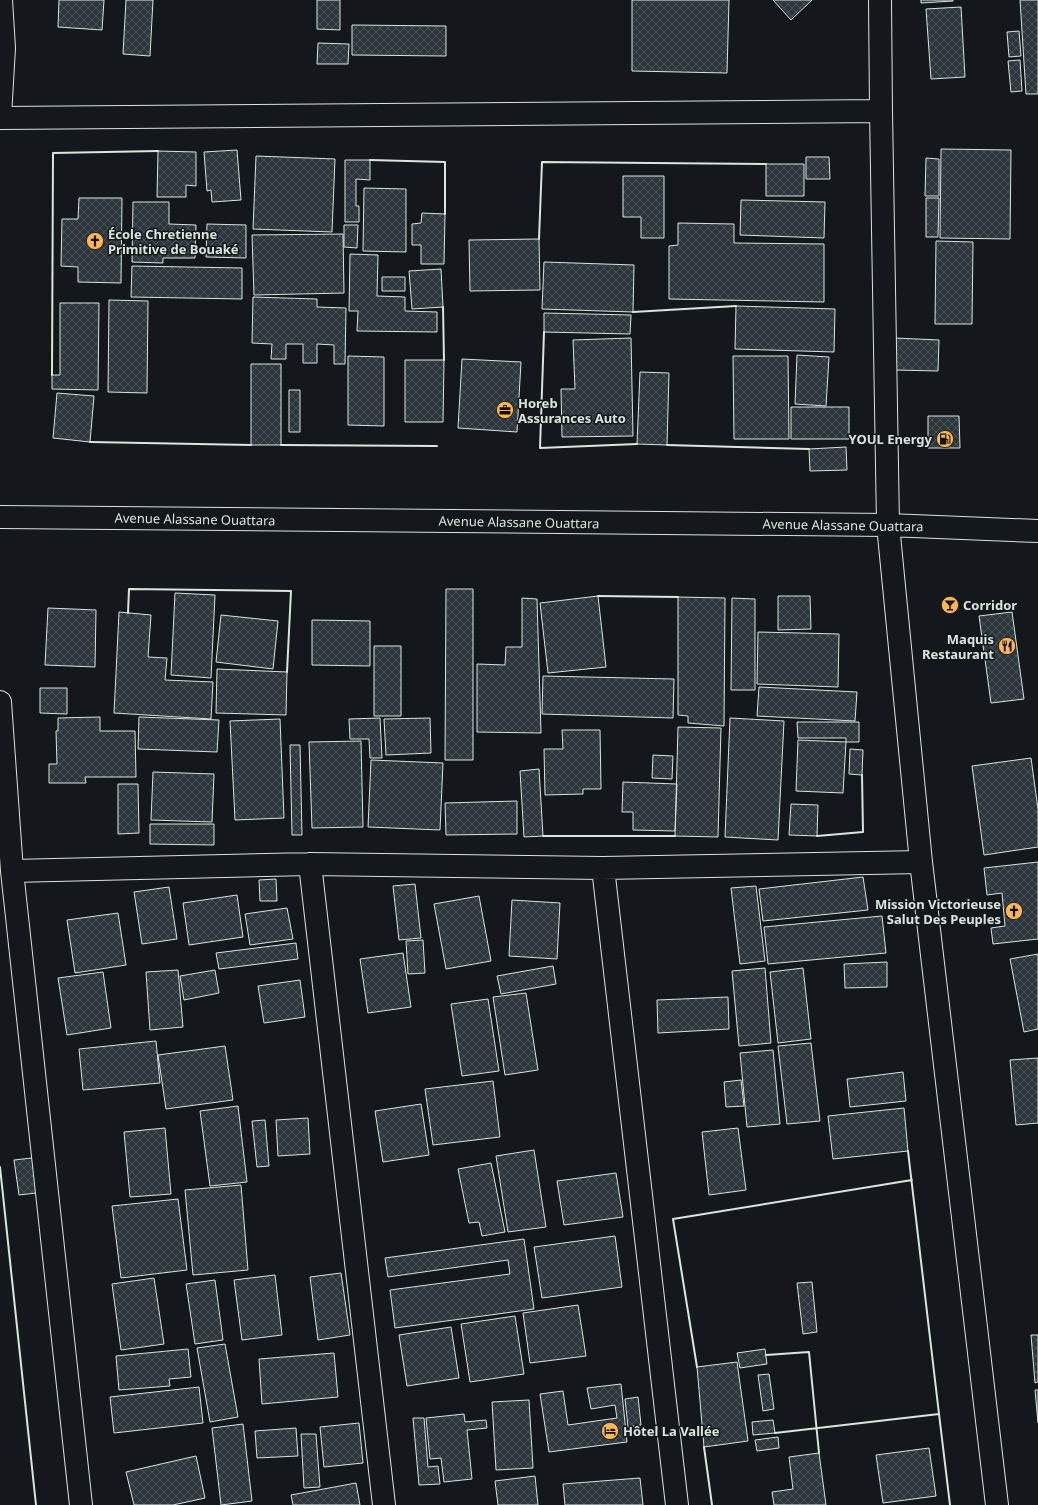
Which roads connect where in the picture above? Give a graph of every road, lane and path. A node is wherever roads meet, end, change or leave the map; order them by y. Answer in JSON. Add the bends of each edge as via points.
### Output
{"nodes":[{"id":1,"x":1,"y":0,"type":"edge"},
{"id":2,"x":880,"y":0,"type":"edge"},
{"id":3,"x":881,"y":111,"type":"junction"},
{"id":4,"x":0,"y":117,"type":"edge"},
{"id":5,"x":0,"y":517,"type":"edge"},
{"id":6,"x":888,"y":525,"type":"junction"},
{"id":7,"x":1038,"y":531,"type":"edge"},
{"id":8,"x":0,"y":702,"type":"edge"},
{"id":9,"x":921,"y":862,"type":"junction"},
{"id":10,"x":310,"y":864,"type":"junction"},
{"id":11,"x":603,"y":868,"type":"junction"},
{"id":12,"x":12,"y":871,"type":"junction"},
{"id":13,"x":81,"y":1505,"type":"edge"},
{"id":14,"x":384,"y":1505,"type":"edge"},
{"id":15,"x":678,"y":1505,"type":"edge"},
{"id":16,"x":997,"y":1505,"type":"edge"}],
"edges":[{"from":1,"to":4,"type":"street","via":[[4,48]]},
{"from":2,"to":3,"type":"street"},
{"from":3,"to":4,"type":"street"},
{"from":3,"to":6,"type":"street"},
{"from":5,"to":6,"type":"street","name":"Avenue Alassane Ouattara"},
{"from":6,"to":7,"type":"street","name":"Avenue Alassane Ouattara"},
{"from":6,"to":9,"type":"street"},
{"from":8,"to":12,"type":"street"},
{"from":9,"to":11,"type":"street"},
{"from":9,"to":16,"type":"street"},
{"from":10,"to":11,"type":"street"},
{"from":10,"to":12,"type":"street"},
{"from":10,"to":14,"type":"street"},
{"from":11,"to":15,"type":"street"},
{"from":12,"to":13,"type":"street"}]}
